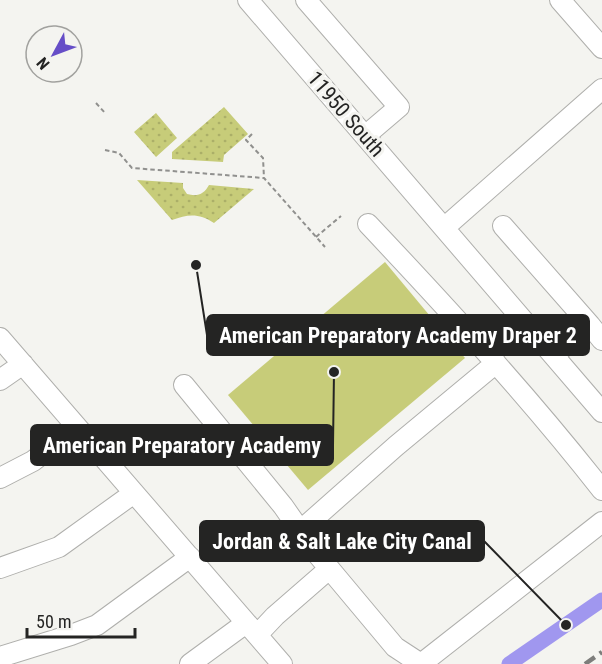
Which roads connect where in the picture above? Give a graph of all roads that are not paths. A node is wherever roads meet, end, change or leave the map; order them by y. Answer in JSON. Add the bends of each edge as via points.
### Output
{"nodes":[{"id":1,"x":248,"y":0,"type":"edge"},
{"id":2,"x":306,"y":0,"type":"edge"},
{"id":3,"x":560,"y":0,"type":"edge"},
{"id":4,"x":602,"y":48,"type":"edge"},
{"id":5,"x":602,"y":88,"type":"edge"},
{"id":6,"x":365,"y":136,"type":"junction"},
{"id":7,"x":368,"y":224,"type":"dead end"},
{"id":8,"x":503,"y":226,"type":"dead end"},
{"id":9,"x":444,"y":228,"type":"junction"},
{"id":10,"x":596,"y":332,"type":"edge"},
{"id":11,"x":0,"y":338,"type":"edge"},
{"id":12,"x":554,"y":355,"type":"junction"},
{"id":13,"x":496,"y":363,"type":"junction"},
{"id":14,"x":23,"y":364,"type":"junction"},
{"id":15,"x":0,"y":380,"type":"edge"},
{"id":16,"x":184,"y":385,"type":"dead end"},
{"id":17,"x":602,"y":412,"type":"edge"},
{"id":18,"x":77,"y":427,"type":"junction"},
{"id":19,"x":0,"y":478,"type":"edge"},
{"id":20,"x":602,"y":490,"type":"edge"},
{"id":21,"x":134,"y":493,"type":"junction"},
{"id":22,"x":602,"y":522,"type":"edge"},
{"id":23,"x":300,"y":531,"type":"junction"},
{"id":24,"x":190,"y":557,"type":"junction"},
{"id":25,"x":0,"y":568,"type":"edge"},
{"id":26,"x":329,"y":569,"type":"junction"},
{"id":27,"x":252,"y":629,"type":"junction"},
{"id":28,"x":0,"y":657,"type":"edge"},
{"id":29,"x":190,"y":664,"type":"edge"},
{"id":30,"x":282,"y":664,"type":"edge"},
{"id":31,"x":421,"y":664,"type":"edge"}],
"edges":[{"from":1,"to":6,"type":"street","name":"11950 South"},
{"from":2,"to":6,"type":"street","via":[[399,107]]},
{"from":3,"to":4,"type":"street"},
{"from":5,"to":9,"type":"street"},
{"from":6,"to":9,"type":"street","name":"11950 South"},
{"from":7,"to":13,"type":"street"},
{"from":8,"to":10,"type":"street"},
{"from":9,"to":12,"type":"street","name":"11950 South"},
{"from":10,"to":12,"type":"street"},
{"from":11,"to":14,"type":"street"},
{"from":12,"to":17,"type":"street","name":"11950 South"},
{"from":13,"to":20,"type":"street"},
{"from":13,"to":23,"type":"street"},
{"from":14,"to":15,"type":"street"},
{"from":14,"to":18,"type":"street"},
{"from":16,"to":23,"type":"street"},
{"from":18,"to":19,"type":"street","via":[[33,461]]},
{"from":18,"to":21,"type":"street"},
{"from":21,"to":24,"type":"street"},
{"from":21,"to":25,"type":"street","via":[[59,547]]},
{"from":22,"to":31,"type":"street"},
{"from":23,"to":26,"type":"street"},
{"from":24,"to":27,"type":"street"},
{"from":24,"to":28,"type":"street","via":[[96,625]]},
{"from":26,"to":27,"type":"street","via":[[274,616]]},
{"from":26,"to":31,"type":"street","via":[[395,647]]},
{"from":27,"to":29,"type":"street"},
{"from":27,"to":30,"type":"street"}]}
